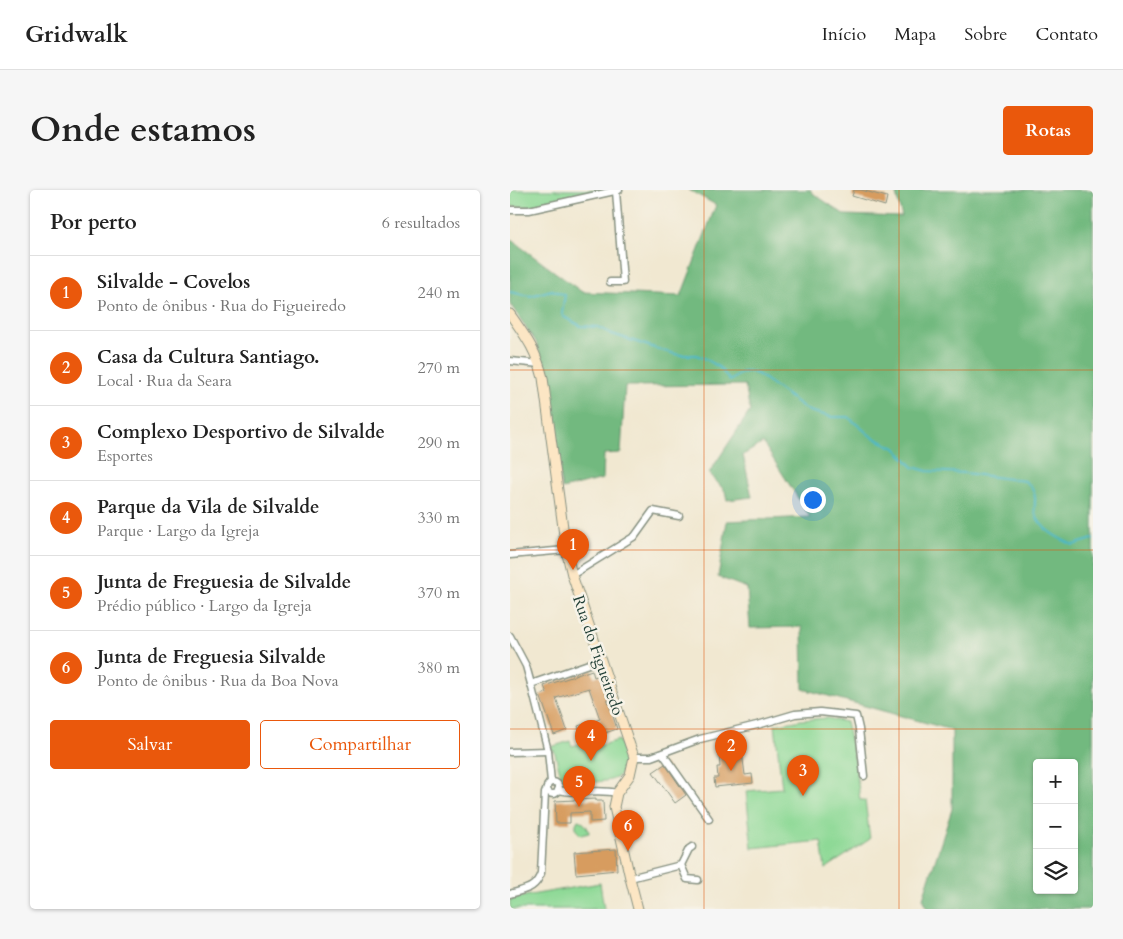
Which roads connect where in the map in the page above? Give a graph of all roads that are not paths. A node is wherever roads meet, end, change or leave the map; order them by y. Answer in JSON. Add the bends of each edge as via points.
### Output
{"nodes":[{"id":1,"x":618,"y":191,"type":"edge"},
{"id":2,"x":510,"y":210,"type":"edge"},
{"id":3,"x":610,"y":282,"type":"dead end"},
{"id":4,"x":510,"y":314,"type":"edge"},
{"id":5,"x":510,"y":361,"type":"edge"},
{"id":6,"x":540,"y":364,"type":"junction"},
{"id":7,"x":679,"y":516,"type":"dead end"},
{"id":8,"x":566,"y":550,"type":"junction"},
{"id":9,"x":510,"y":556,"type":"edge"},
{"id":10,"x":572,"y":575,"type":"junction"},
{"id":11,"x":510,"y":636,"type":"edge"},
{"id":12,"x":600,"y":660,"type":"junction"},
{"id":13,"x":531,"y":684,"type":"junction"},
{"id":14,"x":510,"y":752,"type":"edge"},
{"id":15,"x":548,"y":752,"type":"junction"},
{"id":16,"x":663,"y":754,"type":"junction"},
{"id":17,"x":634,"y":757,"type":"junction"},
{"id":18,"x":864,"y":776,"type":"dead end"},
{"id":19,"x":549,"y":785,"type":"junction"},
{"id":20,"x":556,"y":792,"type":"junction"},
{"id":21,"x":617,"y":793,"type":"junction"},
{"id":22,"x":545,"y":808,"type":"junction"},
{"id":23,"x":710,"y":819,"type":"dead end"},
{"id":24,"x":692,"y":847,"type":"dead end"},
{"id":25,"x":681,"y":865,"type":"junction"},
{"id":26,"x":630,"y":878,"type":"junction"},
{"id":27,"x":698,"y":880,"type":"dead end"},
{"id":28,"x":510,"y":894,"type":"edge"},
{"id":29,"x":638,"y":909,"type":"edge"}],
"edges":[{"from":1,"to":2,"type":"street","via":[[529,210]]},
{"from":1,"to":3,"type":"street","via":[[623,282]]},
{"from":4,"to":6,"type":"main road","name":"Rua do Figueiredo","via":[[531,343]]},
{"from":5,"to":6,"type":"street"},
{"from":6,"to":8,"type":"main road","name":"Rua do Figueiredo"},
{"from":7,"to":10,"type":"street","via":[[653,511],[635,536]]},
{"from":8,"to":9,"type":"street"},
{"from":8,"to":10,"type":"main road","name":"Rua do Figueiredo"},
{"from":10,"to":12,"type":"main road","name":"Rua do Figueiredo"},
{"from":11,"to":13,"type":"street","via":[[526,666]]},
{"from":12,"to":13,"type":"street"},
{"from":12,"to":17,"type":"main road","name":"Rua do Figueiredo"},
{"from":13,"to":15,"type":"street"},
{"from":14,"to":15,"type":"street"},
{"from":15,"to":19,"type":"street"},
{"from":16,"to":17,"type":"street"},
{"from":16,"to":18,"type":"street","via":[[700,739],[795,714],[838,713],[856,716]]},
{"from":16,"to":23,"type":"street"},
{"from":17,"to":21,"type":"main road","via":[[630,774]]},
{"from":19,"to":20,"type":"street","via":[[548,791]]},
{"from":19,"to":20,"type":"street","via":[[557,783]]},
{"from":19,"to":22,"type":"street","via":[[544,793]]},
{"from":20,"to":21,"type":"street","via":[[601,790]]},
{"from":20,"to":22,"type":"street"},
{"from":21,"to":26,"type":"main road","via":[[614,808]]},
{"from":22,"to":28,"type":"street","via":[[538,882],[533,887]]},
{"from":24,"to":25,"type":"street"},
{"from":25,"to":26,"type":"street"},
{"from":25,"to":27,"type":"street","via":[[688,879]]},
{"from":26,"to":29,"type":"main road"}]}
